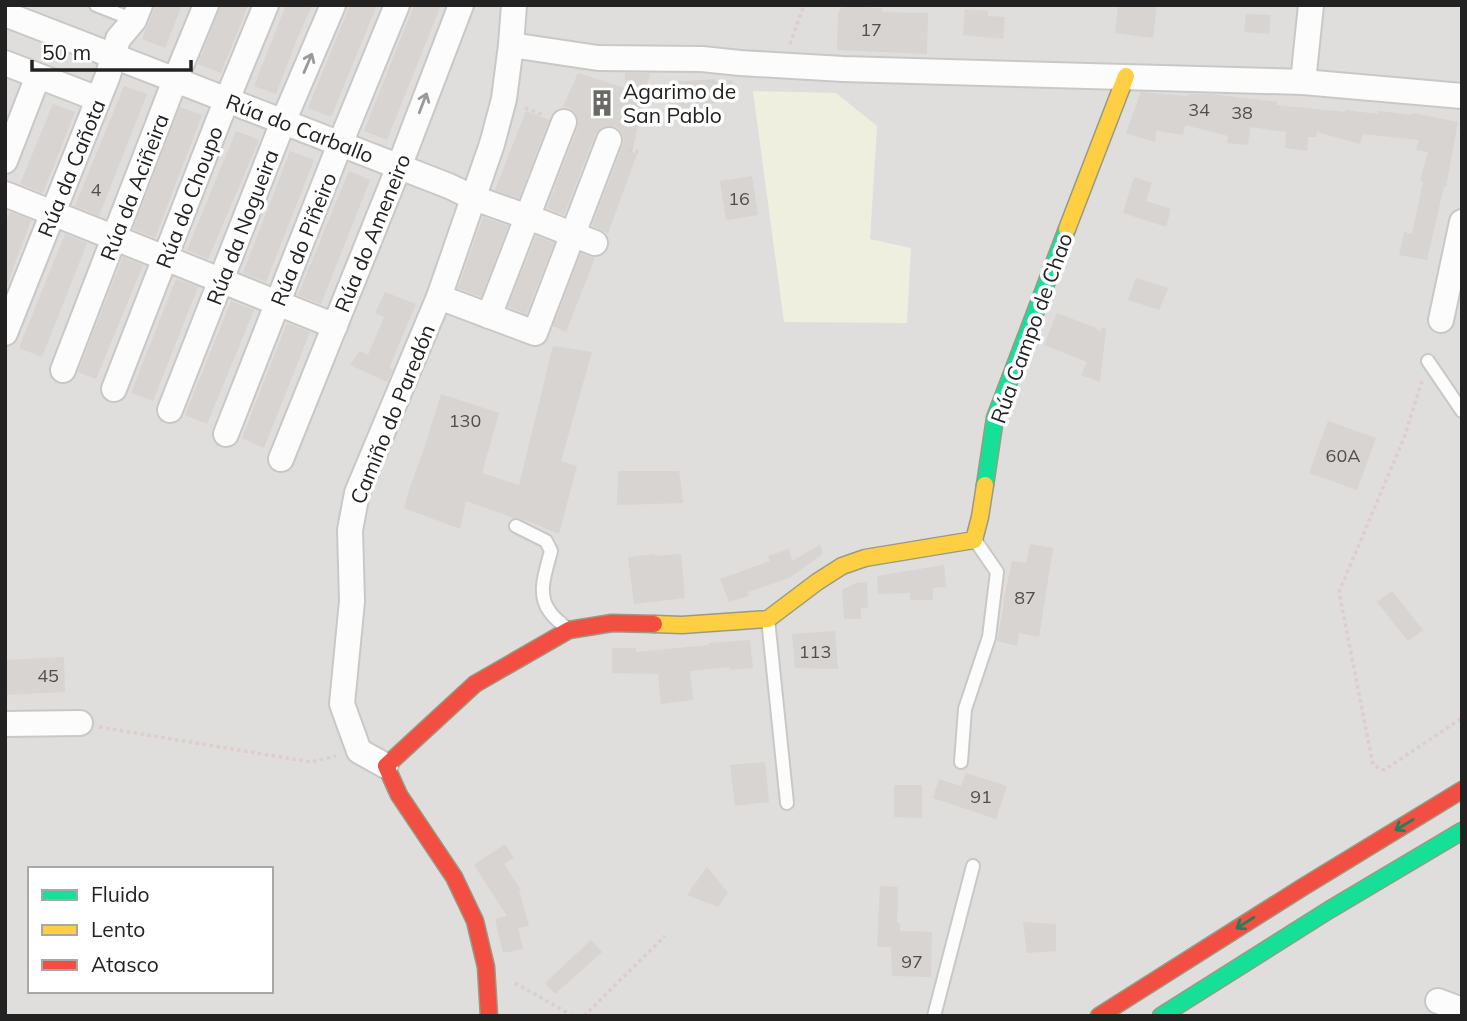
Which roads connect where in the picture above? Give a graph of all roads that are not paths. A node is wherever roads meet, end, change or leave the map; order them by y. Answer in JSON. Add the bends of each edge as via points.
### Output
{"nodes":[{"id":1,"x":96,"y":5,"type":"edge"},
{"id":2,"x":206,"y":5,"type":"edge"},
{"id":3,"x":266,"y":5,"type":"edge"},
{"id":4,"x":333,"y":5,"type":"edge"},
{"id":5,"x":397,"y":5,"type":"edge"},
{"id":6,"x":461,"y":5,"type":"edge"},
{"id":7,"x":514,"y":5,"type":"edge"},
{"id":8,"x":1311,"y":5,"type":"edge"},
{"id":9,"x":137,"y":13,"type":"edge"},
{"id":10,"x":5,"y":14,"type":"edge"},
{"id":11,"x":511,"y":45,"type":"junction"},
{"id":12,"x":113,"y":55,"type":"junction"},
{"id":13,"x":5,"y":64,"type":"edge"},
{"id":14,"x":38,"y":76,"type":"junction"},
{"id":15,"x":1126,"y":76,"type":"junction"},
{"id":16,"x":175,"y":80,"type":"junction"},
{"id":17,"x":1303,"y":82,"type":"junction"},
{"id":18,"x":1462,"y":96,"type":"edge"},
{"id":19,"x":98,"y":99,"type":"junction"},
{"id":20,"x":227,"y":100,"type":"junction"},
{"id":21,"x":284,"y":122,"type":"junction"},
{"id":22,"x":564,"y":122,"type":"dead end"},
{"id":23,"x":608,"y":140,"type":"dead end"},
{"id":24,"x":340,"y":144,"type":"junction"},
{"id":25,"x":5,"y":161,"type":"edge"},
{"id":26,"x":398,"y":167,"type":"junction"},
{"id":27,"x":5,"y":194,"type":"edge"},
{"id":28,"x":474,"y":198,"type":"junction"},
{"id":29,"x":53,"y":213,"type":"junction"},
{"id":30,"x":527,"y":217,"type":"junction"},
{"id":31,"x":1462,"y":222,"type":"edge"},
{"id":32,"x":115,"y":237,"type":"junction"},
{"id":33,"x":583,"y":239,"type":"junction"},
{"id":34,"x":165,"y":257,"type":"junction"},
{"id":35,"x":222,"y":280,"type":"junction"},
{"id":36,"x":439,"y":297,"type":"junction"},
{"id":37,"x":278,"y":303,"type":"junction"},
{"id":38,"x":489,"y":316,"type":"junction"},
{"id":39,"x":1441,"y":320,"type":"dead end"},
{"id":40,"x":335,"y":326,"type":"junction"},
{"id":41,"x":5,"y":334,"type":"edge"},
{"id":42,"x":1428,"y":361,"type":"road end"},
{"id":43,"x":63,"y":370,"type":"dead end"},
{"id":44,"x":114,"y":389,"type":"dead end"},
{"id":45,"x":170,"y":410,"type":"dead end"},
{"id":46,"x":1462,"y":411,"type":"edge"},
{"id":47,"x":226,"y":434,"type":"dead end"},
{"id":48,"x":281,"y":459,"type":"dead end"},
{"id":49,"x":516,"y":526,"type":"dead end"},
{"id":50,"x":974,"y":540,"type":"junction"},
{"id":51,"x":768,"y":619,"type":"junction"},
{"id":52,"x":569,"y":630,"type":"junction"},
{"id":53,"x":5,"y":723,"type":"edge"},
{"id":54,"x":80,"y":723,"type":"road end"},
{"id":55,"x":961,"y":762,"type":"dead end"},
{"id":56,"x":386,"y":766,"type":"junction"},
{"id":57,"x":1462,"y":772,"type":"edge"},
{"id":58,"x":1462,"y":790,"type":"edge"},
{"id":59,"x":787,"y":803,"type":"dead end"},
{"id":60,"x":1462,"y":831,"type":"edge"},
{"id":61,"x":1462,"y":845,"type":"edge"},
{"id":62,"x":973,"y":866,"type":"dead end"},
{"id":63,"x":1303,"y":887,"type":"junction"},
{"id":64,"x":1329,"y":910,"type":"junction"},
{"id":65,"x":1438,"y":1001,"type":"dead end"},
{"id":66,"x":1462,"y":1010,"type":"edge"},
{"id":67,"x":489,"y":1016,"type":"edge"},
{"id":68,"x":934,"y":1016,"type":"edge"},
{"id":69,"x":1098,"y":1016,"type":"edge"},
{"id":70,"x":1161,"y":1016,"type":"edge"}],
"edges":[{"from":1,"to":9,"type":"lane"},
{"from":2,"to":16,"type":"street","name":"Rúa da Aciñeira"},
{"from":3,"to":20,"type":"street","name":"Rúa do Choupo"},
{"from":21,"to":4,"type":"street","name":"Rúa da Nogueira","one_way":true},
{"from":5,"to":24,"type":"street","name":"Rúa do Piñeiro"},
{"from":26,"to":6,"type":"street","name":"Rúa do Ameneiro","one_way":true},
{"from":7,"to":11,"type":"street","name":"Camiño do Paredón"},
{"from":8,"to":17,"type":"street"},
{"from":9,"to":12,"type":"street","name":"Rúa da Cañota","via":[[118,39]]},
{"from":10,"to":12,"type":"street","name":"Rúa do Carballo"},
{"from":11,"to":15,"type":"street","via":[[598,58]]},
{"from":11,"to":28,"type":"street","name":"Camiño do Paredón","via":[[504,99]]},
{"from":12,"to":16,"type":"street","name":"Rúa do Carballo"},
{"from":12,"to":19,"type":"street","name":"Rúa da Cañota"},
{"from":13,"to":14,"type":"street"},
{"from":14,"to":19,"type":"street"},
{"from":14,"to":25,"type":"street"},
{"from":15,"to":17,"type":"street"},
{"from":15,"to":50,"type":"main road","name":"Rúa Campo de Chao","via":[[995,418]]},
{"from":16,"to":20,"type":"street","name":"Rúa do Carballo"},
{"from":16,"to":32,"type":"street","name":"Rúa da Aciñeira"},
{"from":17,"to":18,"type":"street"},
{"from":19,"to":29,"type":"street","name":"Rúa da Cañota"},
{"from":20,"to":21,"type":"street","name":"Rúa do Carballo"},
{"from":20,"to":34,"type":"street","name":"Rúa do Choupo"},
{"from":21,"to":24,"type":"street","name":"Rúa do Carballo"},
{"from":21,"to":35,"type":"street","name":"Rúa da Nogueira"},
{"from":22,"to":30,"type":"street"},
{"from":23,"to":33,"type":"street","name":"Camiño do Paredón"},
{"from":24,"to":26,"type":"street","name":"Rúa do Carballo"},
{"from":24,"to":37,"type":"street","name":"Rúa do Piñeiro"},
{"from":26,"to":28,"type":"street","name":"Rúa do Carballo"},
{"from":26,"to":40,"type":"street","name":"Rúa do Ameneiro"},
{"from":27,"to":29,"type":"street"},
{"from":28,"to":30,"type":"street","name":"Rúa do Carballo"},
{"from":28,"to":36,"type":"street","name":"Camiño do Paredón"},
{"from":29,"to":32,"type":"street"},
{"from":29,"to":41,"type":"street","name":"Rúa da Cañota"},
{"from":30,"to":33,"type":"street","name":"Rúa do Carballo"},
{"from":30,"to":38,"type":"street"},
{"from":31,"to":39,"type":"street"},
{"from":32,"to":34,"type":"street"},
{"from":32,"to":43,"type":"street","name":"Rúa da Aciñeira"},
{"from":33,"to":38,"type":"street","name":"Camiño do Paredón","via":[[536,333]]},
{"from":34,"to":35,"type":"street"},
{"from":34,"to":44,"type":"street","name":"Rúa do Choupo"},
{"from":35,"to":37,"type":"street"},
{"from":35,"to":45,"type":"street","name":"Rúa da Nogueira"},
{"from":36,"to":38,"type":"street","name":"Camiño do Paredón"},
{"from":36,"to":56,"type":"street","name":"Camiño do Paredón","via":[[357,493],[350,530],[352,601],[342,704],[359,751]]},
{"from":37,"to":40,"type":"street"},
{"from":37,"to":47,"type":"street","name":"Rúa do Piñeiro"},
{"from":40,"to":48,"type":"street","name":"Rúa do Ameneiro"},
{"from":42,"to":46,"type":"lane"},
{"from":49,"to":52,"type":"lane","via":[[546,541],[551,551],[542,594],[548,611]]},
{"from":50,"to":51,"type":"main road","via":[[842,566]]},
{"from":50,"to":55,"type":"lane","via":[[997,572],[989,637],[965,709]]},
{"from":51,"to":52,"type":"main road","via":[[682,625],[612,623]]},
{"from":51,"to":59,"type":"lane"},
{"from":52,"to":56,"type":"main road","via":[[475,684]]},
{"from":53,"to":54,"type":"street"},
{"from":56,"to":67,"type":"main road","via":[[399,795],[454,877],[475,921],[486,967]]},
{"from":57,"to":63,"type":"main road","via":[[1363,835]]},
{"from":58,"to":63,"type":"main road","one_way":true},
{"from":60,"to":64,"type":"main road"},
{"from":61,"to":64,"type":"main road"},
{"from":62,"to":68,"type":"lane"},
{"from":63,"to":69,"type":"main road","one_way":true},
{"from":64,"to":70,"type":"main road"},
{"from":65,"to":66,"type":"street"}]}
